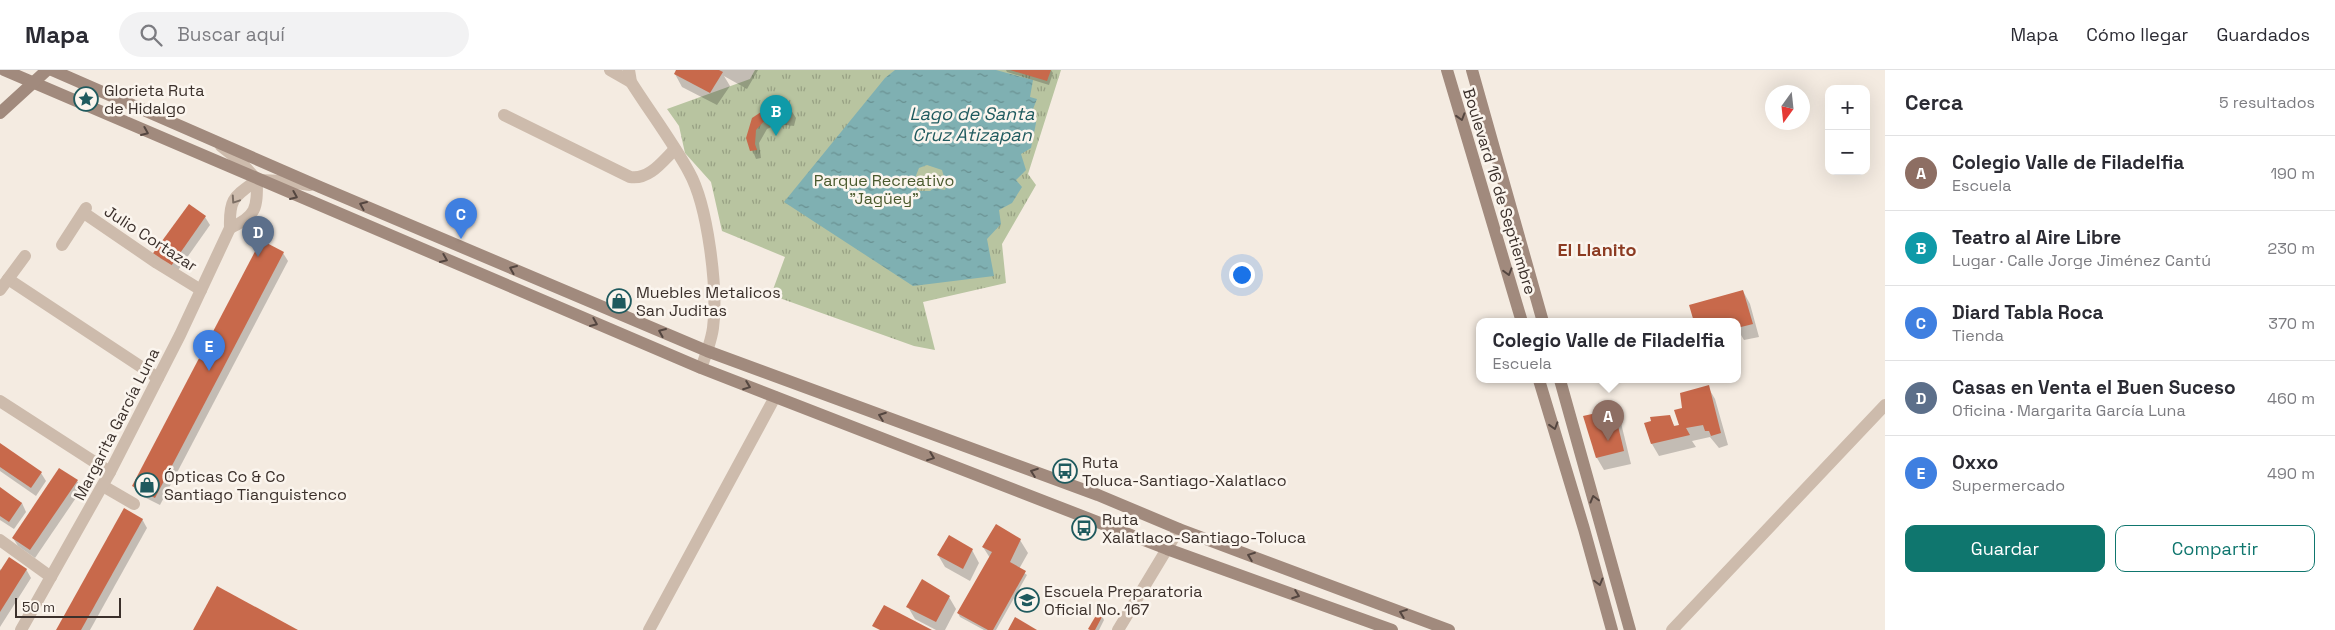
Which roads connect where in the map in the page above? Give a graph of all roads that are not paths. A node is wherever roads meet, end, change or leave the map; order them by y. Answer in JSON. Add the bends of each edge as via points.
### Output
{"nodes":[{"id":1,"x":4,"y":70,"type":"edge"},
{"id":2,"x":48,"y":70,"type":"edge"},
{"id":3,"x":52,"y":70,"type":"edge"},
{"id":4,"x":610,"y":70,"type":"edge"},
{"id":5,"x":1447,"y":70,"type":"edge"},
{"id":6,"x":1472,"y":70,"type":"edge"},
{"id":7,"x":630,"y":76,"type":"edge"},
{"id":8,"x":32,"y":83,"type":"junction"},
{"id":9,"x":0,"y":113,"type":"edge"},
{"id":10,"x":504,"y":115,"type":"dead end"},
{"id":11,"x":213,"y":140,"type":"junction"},
{"id":12,"x":675,"y":149,"type":"junction"},
{"id":13,"x":257,"y":180,"type":"junction"},
{"id":14,"x":320,"y":187,"type":"junction"},
{"id":15,"x":1516,"y":225,"type":"junction"},
{"id":16,"x":230,"y":228,"type":"junction"},
{"id":17,"x":1496,"y":230,"type":"junction"},
{"id":18,"x":62,"y":245,"type":"dead end"},
{"id":19,"x":25,"y":256,"type":"dead end"},
{"id":20,"x":8,"y":279,"type":"junction"},
{"id":21,"x":0,"y":290,"type":"edge"},
{"id":22,"x":201,"y":290,"type":"junction"},
{"id":23,"x":1521,"y":318,"type":"edge"},
{"id":24,"x":1542,"y":318,"type":"edge"},
{"id":25,"x":707,"y":352,"type":"junction"},
{"id":26,"x":701,"y":368,"type":"junction"},
{"id":27,"x":158,"y":378,"type":"junction"},
{"id":28,"x":1541,"y":383,"type":"edge"},
{"id":29,"x":1561,"y":383,"type":"edge"},
{"id":30,"x":775,"y":396,"type":"junction"},
{"id":31,"x":0,"y":401,"type":"edge"},
{"id":32,"x":1885,"y":405,"type":"edge"},
{"id":33,"x":110,"y":472,"type":"junction"},
{"id":34,"x":103,"y":486,"type":"junction"},
{"id":35,"x":134,"y":504,"type":"dead end"},
{"id":36,"x":1601,"y":524,"type":"junction"},
{"id":37,"x":1179,"y":529,"type":"junction"},
{"id":38,"x":1584,"y":529,"type":"junction"},
{"id":39,"x":0,"y":540,"type":"edge"},
{"id":40,"x":1167,"y":549,"type":"junction"},
{"id":41,"x":51,"y":577,"type":"junction"},
{"id":42,"x":22,"y":630,"type":"edge"},
{"id":43,"x":648,"y":630,"type":"edge"},
{"id":44,"x":1118,"y":630,"type":"edge"},
{"id":45,"x":1392,"y":630,"type":"edge"},
{"id":46,"x":1449,"y":630,"type":"edge"},
{"id":47,"x":1612,"y":630,"type":"edge"},
{"id":48,"x":1630,"y":630,"type":"edge"},
{"id":49,"x":1672,"y":630,"type":"edge"}],
"edges":[{"from":1,"to":8,"type":"main road"},
{"from":2,"to":8,"type":"main road"},
{"from":3,"to":11,"type":"main road"},
{"from":4,"to":7,"type":"street"},
{"from":5,"to":17,"type":"main road","name":"Boulevard 16 de Septiembre","one_way":true},
{"from":6,"to":15,"type":"main road","name":"Boulevard 16 de Septiembre"},
{"from":7,"to":12,"type":"street"},
{"from":8,"to":9,"type":"main road"},
{"from":8,"to":13,"type":"main road","one_way":true},
{"from":10,"to":12,"type":"street","via":[[630,177],[646,175]]},
{"from":11,"to":13,"type":"street"},
{"from":11,"to":14,"type":"main road"},
{"from":12,"to":25,"type":"street","via":[[690,173],[703,210],[714,307]]},
{"from":13,"to":14,"type":"street"},
{"from":13,"to":16,"type":"street","one_way":true,"via":[[236,195],[229,209]]},
{"from":13,"to":16,"type":"street","via":[[257,204],[252,213],[248,220]]},
{"from":13,"to":26,"type":"main road","one_way":true},
{"from":25,"to":14,"type":"main road","one_way":true},
{"from":15,"to":17,"type":"main road"},
{"from":15,"to":24,"type":"main road","name":"Boulevard 16 de Septiembre"},
{"from":16,"to":22,"type":"street","name":"Margarita García Luna"},
{"from":17,"to":23,"type":"main road","name":"Boulevard 16 de Septiembre","one_way":true},
{"from":18,"to":22,"type":"street","name":"Julio Cortazar","via":[[85,210]]},
{"from":19,"to":20,"type":"street"},
{"from":20,"to":21,"type":"street"},
{"from":20,"to":27,"type":"street"},
{"from":22,"to":27,"type":"street","name":"Margarita García Luna"},
{"from":25,"to":26,"type":"street"},
{"from":37,"to":25,"type":"main road","one_way":true,"via":[[1098,495]]},
{"from":26,"to":30,"type":"main road","one_way":true},
{"from":27,"to":33,"type":"street","name":"Margarita García Luna"},
{"from":28,"to":38,"type":"main road","one_way":true},
{"from":36,"to":29,"type":"main road","one_way":true},
{"from":30,"to":40,"type":"main road","one_way":true},
{"from":30,"to":43,"type":"street"},
{"from":31,"to":33,"type":"street"},
{"from":32,"to":49,"type":"street"},
{"from":33,"to":34,"type":"street","name":"Margarita García Luna"},
{"from":34,"to":35,"type":"street"},
{"from":34,"to":41,"type":"street","name":"Margarita García Luna"},
{"from":36,"to":38,"type":"main road"},
{"from":36,"to":48,"type":"main road"},
{"from":37,"to":40,"type":"street"},
{"from":46,"to":37,"type":"main road","one_way":true},
{"from":38,"to":47,"type":"main road","one_way":true},
{"from":39,"to":41,"type":"street"},
{"from":40,"to":44,"type":"street"},
{"from":40,"to":45,"type":"main road","one_way":true},
{"from":41,"to":42,"type":"street","name":"Margarita García Luna"}]}
